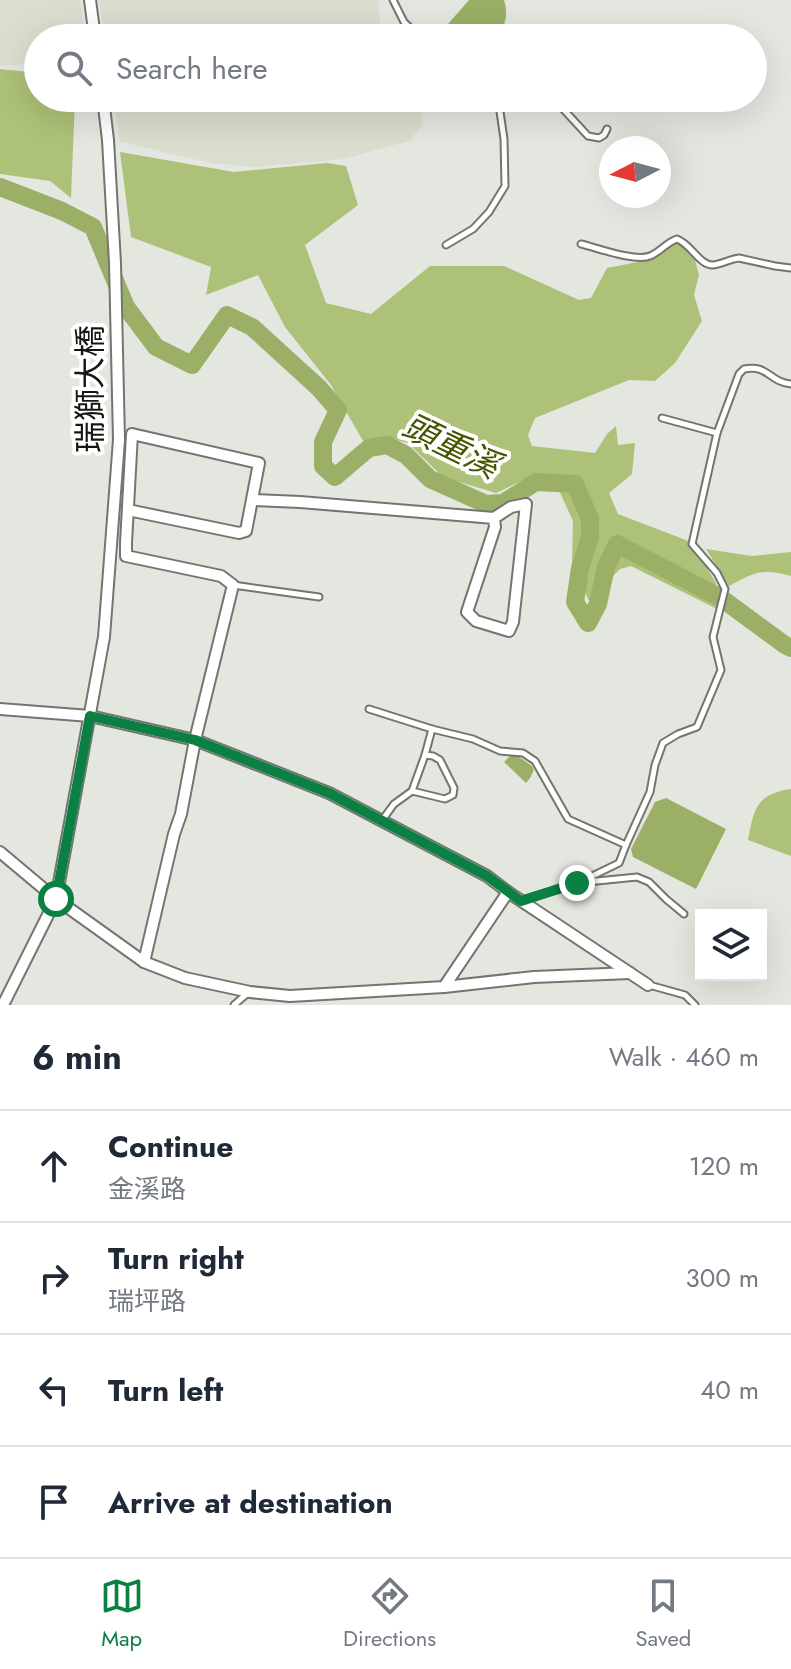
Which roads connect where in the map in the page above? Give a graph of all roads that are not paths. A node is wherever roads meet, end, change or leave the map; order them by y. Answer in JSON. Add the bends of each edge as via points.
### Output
{"nodes":[{"id":1,"x":90,"y":0,"type":"edge"},
{"id":2,"x":393,"y":0,"type":"edge"},
{"id":3,"x":93,"y":24,"type":"edge"},
{"id":4,"x":406,"y":24,"type":"edge"},
{"id":5,"x":105,"y":112,"type":"edge"},
{"id":6,"x":500,"y":112,"type":"edge"},
{"id":7,"x":566,"y":112,"type":"edge"},
{"id":8,"x":607,"y":129,"type":"dead end"},
{"id":9,"x":581,"y":244,"type":"dead end"},
{"id":10,"x":446,"y":245,"type":"dead end"},
{"id":11,"x":791,"y":268,"type":"edge"},
{"id":12,"x":791,"y":384,"type":"edge"},
{"id":13,"x":662,"y":418,"type":"dead end"},
{"id":14,"x":717,"y":433,"type":"junction"},
{"id":15,"x":253,"y":500,"type":"junction"},
{"id":16,"x":128,"y":510,"type":"junction"},
{"id":17,"x":494,"y":518,"type":"junction"},
{"id":18,"x":233,"y":585,"type":"junction"},
{"id":19,"x":319,"y":597,"type":"dead end"},
{"id":20,"x":0,"y":709,"type":"edge"},
{"id":21,"x":369,"y":709,"type":"dead end"},
{"id":22,"x":90,"y":716,"type":"junction"},
{"id":23,"x":432,"y":729,"type":"junction"},
{"id":24,"x":195,"y":740,"type":"junction"},
{"id":25,"x":425,"y":755,"type":"junction"},
{"id":26,"x":412,"y":791,"type":"junction"},
{"id":27,"x":382,"y":820,"type":"junction"},
{"id":28,"x":626,"y":845,"type":"junction"},
{"id":29,"x":0,"y":852,"type":"edge"},
{"id":30,"x":577,"y":883,"type":"junction"},
{"id":31,"x":508,"y":892,"type":"junction"},
{"id":32,"x":56,"y":899,"type":"junction"},
{"id":33,"x":521,"y":901,"type":"junction"},
{"id":34,"x":684,"y":914,"type":"dead end"},
{"id":35,"x":144,"y":962,"type":"junction"},
{"id":36,"x":630,"y":973,"type":"junction"},
{"id":37,"x":648,"y":985,"type":"joint"},
{"id":38,"x":444,"y":987,"type":"junction"},
{"id":39,"x":250,"y":992,"type":"junction"},
{"id":40,"x":269,"y":999,"type":"edge"},
{"id":41,"x":3,"y":1005,"type":"edge"},
{"id":42,"x":234,"y":1005,"type":"edge"},
{"id":43,"x":695,"y":1005,"type":"edge"}],
"edges":[{"from":1,"to":3,"type":"street"},
{"from":2,"to":4,"type":"lane"},
{"from":5,"to":22,"type":"street","name":"瑞獅大橋","via":[[119,440],[104,637]]},
{"from":6,"to":10,"type":"lane","via":[[505,186],[473,229]]},
{"from":7,"to":8,"type":"lane","via":[[588,136],[599,138]]},
{"from":9,"to":11,"type":"lane","via":[[640,258],[677,239],[708,264],[739,258]]},
{"from":12,"to":14,"type":"lane","via":[[760,368],[744,369]]},
{"from":13,"to":14,"type":"lane"},
{"from":14,"to":28,"type":"lane","via":[[692,544],[725,589],[713,637],[721,670],[697,727],[663,743],[650,792]]},
{"from":15,"to":16,"type":"street","via":[[246,531],[239,533]]},
{"from":15,"to":16,"type":"street","via":[[259,463],[132,434]]},
{"from":15,"to":17,"type":"street"},
{"from":16,"to":18,"type":"street","via":[[126,556],[221,576]]},
{"from":17,"to":17,"type":"street","via":[[467,612],[476,621],[509,631],[526,504]]},
{"from":18,"to":19,"type":"lane"},
{"from":18,"to":24,"type":"street"},
{"from":20,"to":22,"type":"street"},
{"from":21,"to":23,"type":"lane"},
{"from":22,"to":24,"type":"street"},
{"from":22,"to":32,"type":"street","name":"瑞獅大橋"},
{"from":23,"to":25,"type":"lane"},
{"from":23,"to":28,"type":"lane","via":[[523,753],[535,761],[568,819]]},
{"from":24,"to":27,"type":"street"},
{"from":24,"to":35,"type":"street"},
{"from":25,"to":26,"type":"lane"},
{"from":25,"to":26,"type":"lane","via":[[440,760],[453,795],[445,799]]},
{"from":26,"to":27,"type":"lane"},
{"from":27,"to":31,"type":"street"},
{"from":28,"to":30,"type":"lane","via":[[619,863]]},
{"from":29,"to":32,"type":"street"},
{"from":30,"to":33,"type":"lane"},
{"from":30,"to":34,"type":"lane","via":[[642,878]]},
{"from":31,"to":33,"type":"street"},
{"from":31,"to":38,"type":"street"},
{"from":32,"to":35,"type":"street"},
{"from":32,"to":41,"type":"street","name":"瑞獅大橋"},
{"from":33,"to":36,"type":"street"},
{"from":35,"to":39,"type":"street","via":[[185,978]]},
{"from":36,"to":37,"type":"street"},
{"from":36,"to":38,"type":"street"},
{"from":37,"to":43,"type":"lane","via":[[685,995]]},
{"from":38,"to":40,"type":"street"},
{"from":39,"to":40,"type":"street"},
{"from":39,"to":42,"type":"lane"}]}
